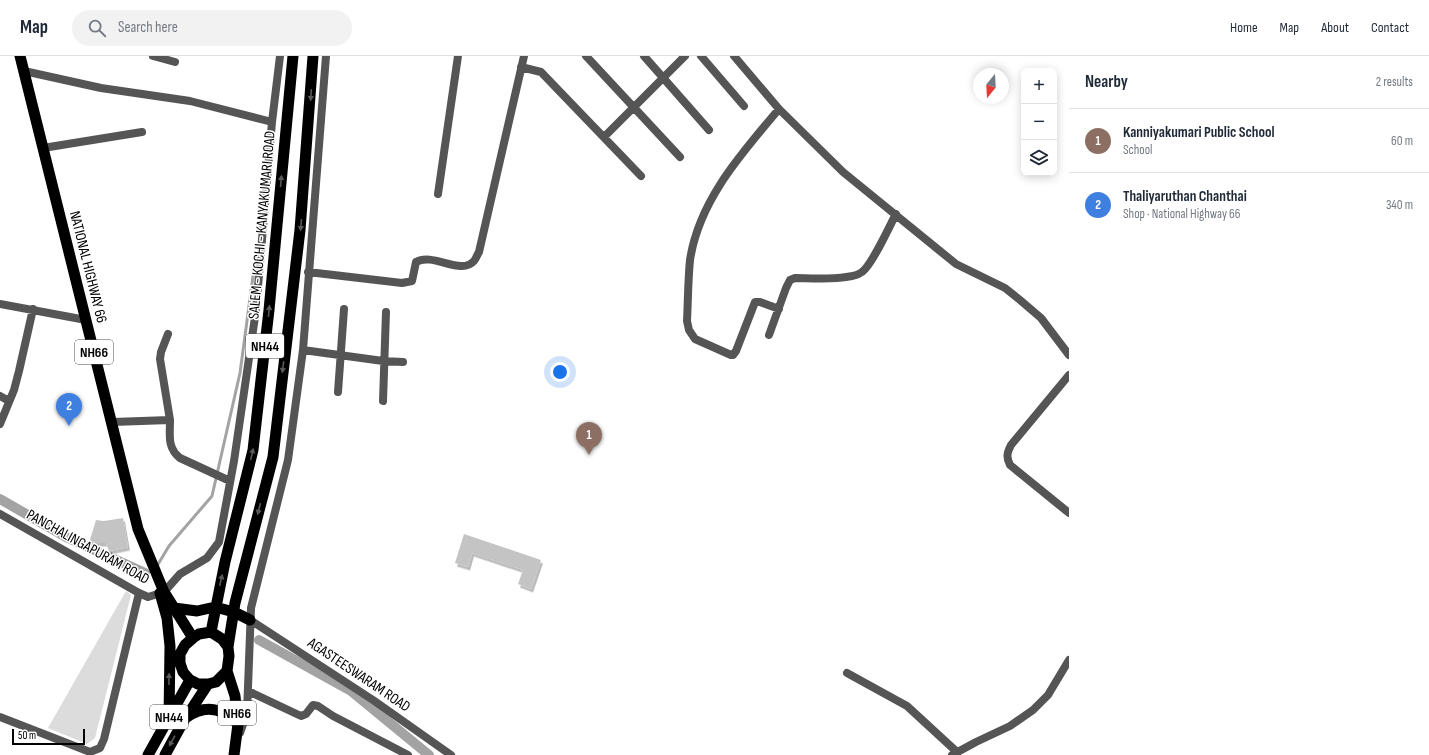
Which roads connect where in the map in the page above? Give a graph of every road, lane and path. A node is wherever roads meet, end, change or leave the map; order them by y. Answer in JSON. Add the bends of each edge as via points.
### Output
{"nodes":[{"id":1,"x":20,"y":56,"type":"edge"},
{"id":2,"x":153,"y":56,"type":"edge"},
{"id":3,"x":280,"y":56,"type":"edge"},
{"id":4,"x":293,"y":56,"type":"edge"},
{"id":5,"x":314,"y":56,"type":"edge"},
{"id":6,"x":326,"y":56,"type":"edge"},
{"id":7,"x":458,"y":56,"type":"edge"},
{"id":8,"x":524,"y":56,"type":"edge"},
{"id":9,"x":586,"y":56,"type":"edge"},
{"id":10,"x":644,"y":56,"type":"edge"},
{"id":11,"x":685,"y":56,"type":"edge"},
{"id":12,"x":701,"y":56,"type":"edge"},
{"id":13,"x":734,"y":56,"type":"edge"},
{"id":14,"x":176,"y":62,"type":"dead end"},
{"id":15,"x":521,"y":67,"type":"junction"},
{"id":16,"x":24,"y":71,"type":"junction"},
{"id":17,"x":663,"y":78,"type":"junction"},
{"id":18,"x":744,"y":106,"type":"dead end"},
{"id":19,"x":634,"y":107,"type":"junction"},
{"id":20,"x":779,"y":109,"type":"junction"},
{"id":21,"x":272,"y":122,"type":"junction"},
{"id":22,"x":709,"y":130,"type":"dead end"},
{"id":23,"x":142,"y":132,"type":"dead end"},
{"id":24,"x":604,"y":137,"type":"junction"},
{"id":25,"x":43,"y":148,"type":"junction"},
{"id":26,"x":680,"y":157,"type":"dead end"},
{"id":27,"x":641,"y":176,"type":"dead end"},
{"id":28,"x":438,"y":194,"type":"dead end"},
{"id":29,"x":896,"y":214,"type":"junction"},
{"id":30,"x":308,"y":272,"type":"junction"},
{"id":31,"x":0,"y":304,"type":"edge"},
{"id":32,"x":33,"y":309,"type":"junction"},
{"id":33,"x":344,"y":309,"type":"dead end"},
{"id":34,"x":779,"y":309,"type":"junction"},
{"id":35,"x":386,"y":312,"type":"dead end"},
{"id":36,"x":86,"y":320,"type":"junction"},
{"id":37,"x":168,"y":334,"type":"dead end"},
{"id":38,"x":770,"y":335,"type":"dead end"},
{"id":39,"x":303,"y":350,"type":"junction"},
{"id":40,"x":1069,"y":355,"type":"edge"},
{"id":41,"x":340,"y":356,"type":"junction"},
{"id":42,"x":383,"y":361,"type":"junction"},
{"id":43,"x":403,"y":362,"type":"dead end"},
{"id":44,"x":1069,"y":375,"type":"edge"},
{"id":45,"x":338,"y":392,"type":"dead end"},
{"id":46,"x":0,"y":396,"type":"edge"},
{"id":47,"x":9,"y":401,"type":"junction"},
{"id":48,"x":383,"y":401,"type":"dead end"},
{"id":49,"x":170,"y":420,"type":"junction"},
{"id":50,"x":112,"y":422,"type":"junction"},
{"id":51,"x":0,"y":424,"type":"edge"},
{"id":52,"x":230,"y":481,"type":"junction"},
{"id":53,"x":1069,"y":513,"type":"edge"},
{"id":54,"x":0,"y":514,"type":"edge"},
{"id":55,"x":162,"y":592,"type":"junction"},
{"id":56,"x":139,"y":593,"type":"junction"},
{"id":57,"x":216,"y":607,"type":"junction"},
{"id":58,"x":174,"y":608,"type":"junction"},
{"id":59,"x":234,"y":612,"type":"junction"},
{"id":60,"x":250,"y":620,"type":"junction"},
{"id":61,"x":210,"y":632,"type":"junction"},
{"id":62,"x":193,"y":638,"type":"junction"},
{"id":63,"x":228,"y":646,"type":"junction"},
{"id":64,"x":1069,"y":660,"type":"edge"},
{"id":65,"x":227,"y":671,"type":"junction"},
{"id":66,"x":847,"y":673,"type":"dead end"},
{"id":67,"x":190,"y":680,"type":"junction"},
{"id":68,"x":208,"y":684,"type":"junction"},
{"id":69,"x":248,"y":691,"type":"junction"},
{"id":70,"x":0,"y":717,"type":"edge"},
{"id":71,"x":168,"y":718,"type":"junction"},
{"id":72,"x":186,"y":719,"type":"junction"},
{"id":73,"x":238,"y":724,"type":"junction"},
{"id":74,"x":234,"y":752,"type":"edge"},
{"id":75,"x":955,"y":754,"type":"edge"},
{"id":76,"x":148,"y":755,"type":"edge"},
{"id":77,"x":165,"y":755,"type":"edge"},
{"id":78,"x":408,"y":755,"type":"edge"},
{"id":79,"x":451,"y":755,"type":"edge"}],
"edges":[{"from":1,"to":16,"type":"highway","name":"NATIONAL HIGHWAY 66","number":"NH66"},
{"from":2,"to":14,"type":"street"},
{"from":3,"to":21,"type":"street"},
{"from":57,"to":4,"type":"highway","name":"SALEM - KOCHI - KANYAKUMARI ROAD","number":"NH44","one_way":true,"via":[[253,450]]},
{"from":5,"to":59,"type":"highway","number":"NH44","one_way":true,"via":[[300,230],[273,457]]},
{"from":6,"to":30,"type":"street"},
{"from":7,"to":28,"type":"street"},
{"from":8,"to":15,"type":"street"},
{"from":9,"to":19,"type":"street"},
{"from":10,"to":17,"type":"street"},
{"from":11,"to":17,"type":"street"},
{"from":12,"to":18,"type":"street"},
{"from":13,"to":20,"type":"street"},
{"from":15,"to":24,"type":"street","via":[[541,72]]},
{"from":15,"to":30,"type":"street","via":[[479,252],[474,261],[468,266],[459,266],[420,260],[416,262],[412,281],[402,283]]},
{"from":16,"to":21,"type":"street","via":[[101,88],[190,101]]},
{"from":16,"to":25,"type":"highway","name":"NATIONAL HIGHWAY 66","number":"NH66"},
{"from":17,"to":19,"type":"street"},
{"from":17,"to":22,"type":"street"},
{"from":19,"to":24,"type":"street"},
{"from":19,"to":26,"type":"street"},
{"from":20,"to":29,"type":"street","via":[[843,172]]},
{"from":20,"to":34,"type":"street","via":[[732,166],[706,210],[690,260],[687,321],[695,339],[733,355],[755,302]]},
{"from":21,"to":52,"type":"street","via":[[256,310]]},
{"from":23,"to":25,"type":"street"},
{"from":24,"to":27,"type":"street"},
{"from":25,"to":36,"type":"highway","name":"NATIONAL HIGHWAY 66","number":"NH66"},
{"from":29,"to":34,"type":"street","via":[[862,272],[851,277],[790,280]]},
{"from":29,"to":40,"type":"street","via":[[956,264],[1005,288],[1020,300],[1041,318]]},
{"from":30,"to":39,"type":"street"},
{"from":31,"to":32,"type":"street"},
{"from":32,"to":36,"type":"street"},
{"from":32,"to":47,"type":"street"},
{"from":33,"to":41,"type":"street"},
{"from":34,"to":38,"type":"street"},
{"from":35,"to":42,"type":"street"},
{"from":36,"to":50,"type":"highway","name":"NATIONAL HIGHWAY 66","number":"NH66"},
{"from":37,"to":49,"type":"street","via":[[160,359]]},
{"from":39,"to":41,"type":"street"},
{"from":39,"to":60,"type":"street","via":[[288,460]]},
{"from":41,"to":42,"type":"street"},
{"from":41,"to":45,"type":"street"},
{"from":42,"to":43,"type":"street"},
{"from":42,"to":48,"type":"street"},
{"from":44,"to":53,"type":"street","via":[[1011,445],[1007,458],[1010,465]]},
{"from":46,"to":47,"type":"street"},
{"from":47,"to":51,"type":"street"},
{"from":49,"to":50,"type":"street"},
{"from":49,"to":52,"type":"street","via":[[170,446],[174,453]]},
{"from":50,"to":55,"type":"highway","name":"NATIONAL HIGHWAY 66","number":"NH66","via":[[138,529]]},
{"from":52,"to":55,"type":"street","via":[[219,542],[207,558],[180,574]]},
{"from":54,"to":56,"type":"street","name":"PANCHALINGAPURAM ROAD"},
{"from":55,"to":56,"type":"street","name":"PANCHALINGAPURAM ROAD","via":[[148,597]]},
{"from":55,"to":58,"type":"highway","name":"NATIONAL HIGHWAY 66","number":"NH66"},
{"from":71,"to":55,"type":"highway","one_way":true,"via":[[170,646]]},
{"from":56,"to":70,"type":"street","via":[[100,748],[90,752]]},
{"from":57,"to":58,"type":"highway","via":[[197,611]]},
{"from":57,"to":59,"type":"highway"},
{"from":57,"to":61,"type":"highway","name":"SALEM - KOCHI - KANYAKUMARI ROAD","number":"NH44"},
{"from":58,"to":62,"type":"highway","name":"NATIONAL HIGHWAY 66","number":"NH66"},
{"from":59,"to":60,"type":"highway"},
{"from":59,"to":63,"type":"highway","number":"NH44"},
{"from":60,"to":69,"type":"street"},
{"from":60,"to":79,"type":"street","name":"AGASTEESWARAM ROAD","via":[[373,700]]},
{"from":61,"to":62,"type":"highway"},
{"from":61,"to":63,"type":"highway"},
{"from":62,"to":67,"type":"highway","via":[[180,654],[183,672]]},
{"from":63,"to":65,"type":"highway","number":"NH44"},
{"from":64,"to":75,"type":"street","via":[[1048,695],[1033,710],[1010,726]]},
{"from":65,"to":68,"type":"highway","number":"NH44","via":[[216,682]]},
{"from":65,"to":73,"type":"highway","number":"NH66","via":[[235,696]]},
{"from":66,"to":75,"type":"street","via":[[907,706]]},
{"from":67,"to":68,"type":"highway","via":[[198,684]]},
{"from":67,"to":71,"type":"highway","number":"NH44"},
{"from":68,"to":72,"type":"highway","number":"NH44"},
{"from":69,"to":74,"type":"street","via":[[247,713]]},
{"from":69,"to":78,"type":"street","via":[[301,716],[313,705],[318,706]]},
{"from":71,"to":76,"type":"highway","number":"NH44"},
{"from":72,"to":73,"type":"highway","via":[[194,713],[215,709],[231,716]]},
{"from":72,"to":77,"type":"highway","number":"NH44","one_way":true},
{"from":73,"to":74,"type":"highway","number":"NH66"}]}
